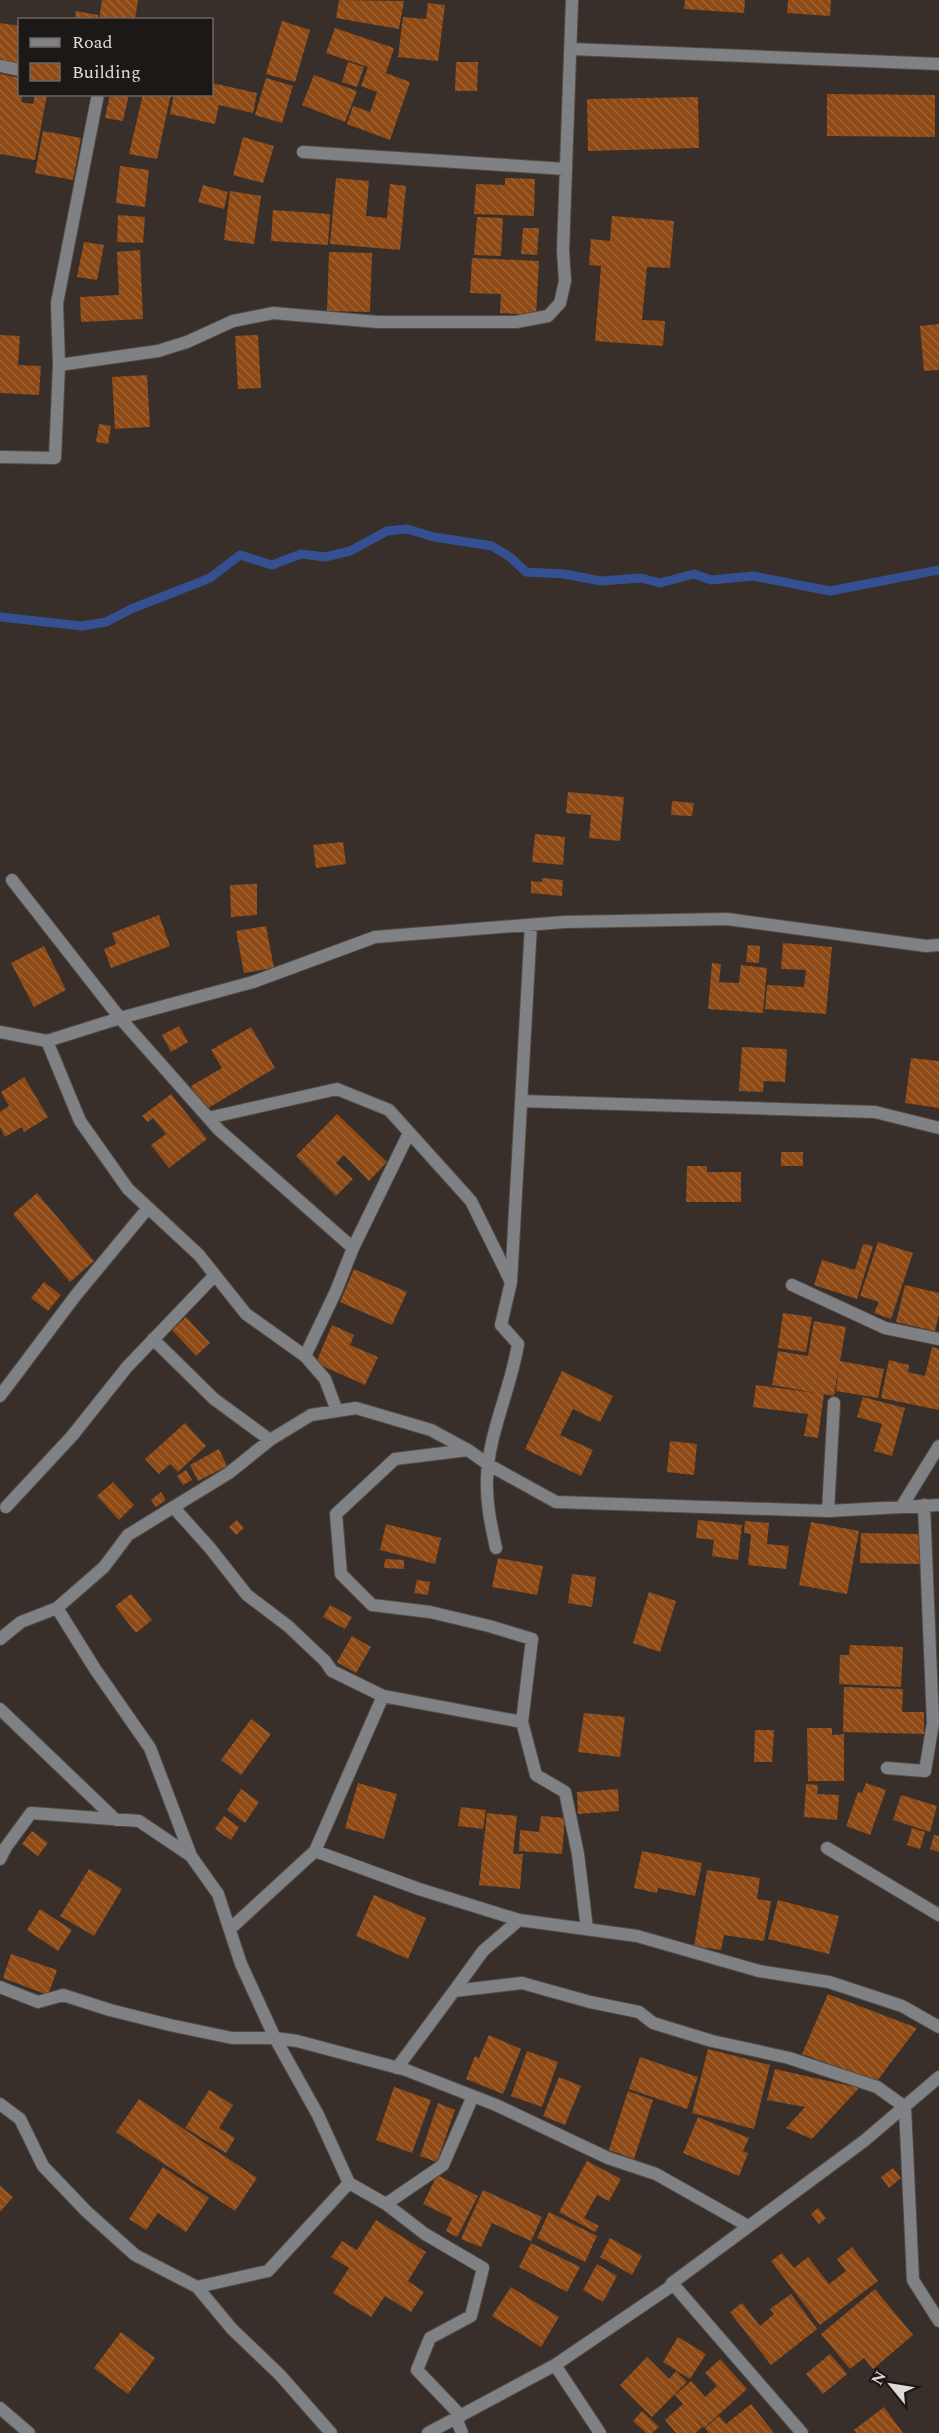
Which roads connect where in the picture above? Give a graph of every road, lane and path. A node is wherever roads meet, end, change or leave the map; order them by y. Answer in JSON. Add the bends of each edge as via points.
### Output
{"nodes":[{"id":1,"x":573,"y":0,"type":"edge"},
{"id":2,"x":571,"y":49,"type":"junction"},
{"id":3,"x":939,"y":64,"type":"edge"},
{"id":4,"x":0,"y":66,"type":"edge"},
{"id":5,"x":18,"y":70,"type":"edge"},
{"id":6,"x":98,"y":96,"type":"edge"},
{"id":7,"x":303,"y":152,"type":"dead end"},
{"id":8,"x":566,"y":169,"type":"junction"},
{"id":9,"x":59,"y":365,"type":"junction"},
{"id":10,"x":0,"y":457,"type":"edge"},
{"id":11,"x":12,"y":880,"type":"dead end"},
{"id":12,"x":531,"y":925,"type":"junction"},
{"id":13,"x":939,"y":945,"type":"edge"},
{"id":14,"x":120,"y":1018,"type":"junction"},
{"id":15,"x":0,"y":1032,"type":"edge"},
{"id":16,"x":47,"y":1041,"type":"junction"},
{"id":17,"x":521,"y":1101,"type":"junction"},
{"id":18,"x":208,"y":1118,"type":"junction"},
{"id":19,"x":939,"y":1128,"type":"edge"},
{"id":20,"x":409,"y":1133,"type":"junction"},
{"id":21,"x":148,"y":1208,"type":"junction"},
{"id":22,"x":353,"y":1248,"type":"junction"},
{"id":23,"x":215,"y":1275,"type":"junction"},
{"id":24,"x":511,"y":1282,"type":"junction"},
{"id":25,"x":792,"y":1285,"type":"dead end"},
{"id":26,"x":153,"y":1339,"type":"junction"},
{"id":27,"x":939,"y":1339,"type":"edge"},
{"id":28,"x":305,"y":1356,"type":"junction"},
{"id":29,"x":0,"y":1396,"type":"edge"},
{"id":30,"x":834,"y":1403,"type":"dead end"},
{"id":31,"x":337,"y":1411,"type":"junction"},
{"id":32,"x":270,"y":1440,"type":"junction"},
{"id":33,"x":939,"y":1446,"type":"edge"},
{"id":34,"x":468,"y":1450,"type":"junction"},
{"id":35,"x":489,"y":1466,"type":"junction"},
{"id":36,"x":180,"y":1503,"type":"junction"},
{"id":37,"x":924,"y":1505,"type":"junction"},
{"id":38,"x":939,"y":1505,"type":"edge"},
{"id":39,"x":902,"y":1506,"type":"junction"},
{"id":40,"x":2,"y":1508,"type":"edge"},
{"id":41,"x":828,"y":1511,"type":"junction"},
{"id":42,"x":496,"y":1548,"type":"dead end"},
{"id":43,"x":57,"y":1608,"type":"junction"},
{"id":44,"x":0,"y":1640,"type":"edge"},
{"id":45,"x":383,"y":1696,"type":"junction"},
{"id":46,"x":0,"y":1709,"type":"edge"},
{"id":47,"x":522,"y":1722,"type":"junction"},
{"id":48,"x":887,"y":1768,"type":"dead end"},
{"id":49,"x":116,"y":1820,"type":"junction"},
{"id":50,"x":827,"y":1848,"type":"dead end"},
{"id":51,"x":315,"y":1851,"type":"junction"},
{"id":52,"x":191,"y":1856,"type":"junction"},
{"id":53,"x":0,"y":1859,"type":"edge"},
{"id":54,"x":939,"y":1915,"type":"edge"},
{"id":55,"x":519,"y":1920,"type":"junction"},
{"id":56,"x":230,"y":1929,"type":"junction"},
{"id":57,"x":587,"y":1929,"type":"junction"},
{"id":58,"x":0,"y":1987,"type":"edge"},
{"id":59,"x":454,"y":1991,"type":"junction"},
{"id":60,"x":939,"y":2027,"type":"edge"},
{"id":61,"x":275,"y":2038,"type":"junction"},
{"id":62,"x":397,"y":2068,"type":"junction"},
{"id":63,"x":939,"y":2076,"type":"edge"},
{"id":64,"x":472,"y":2096,"type":"junction"},
{"id":65,"x":0,"y":2104,"type":"edge"},
{"id":66,"x":905,"y":2107,"type":"junction"},
{"id":67,"x":349,"y":2183,"type":"junction"},
{"id":68,"x":386,"y":2204,"type":"junction"},
{"id":69,"x":748,"y":2226,"type":"junction"},
{"id":70,"x":672,"y":2283,"type":"junction"},
{"id":71,"x":197,"y":2287,"type":"junction"},
{"id":72,"x":939,"y":2320,"type":"edge"},
{"id":73,"x":555,"y":2365,"type":"junction"},
{"id":74,"x":0,"y":2408,"type":"edge"},
{"id":75,"x":458,"y":2417,"type":"junction"},
{"id":76,"x":29,"y":2433,"type":"edge"},
{"id":77,"x":331,"y":2433,"type":"edge"},
{"id":78,"x":428,"y":2433,"type":"edge"},
{"id":79,"x":462,"y":2433,"type":"edge"},
{"id":80,"x":600,"y":2433,"type":"edge"},
{"id":81,"x":802,"y":2433,"type":"edge"}],
"edges":[{"from":1,"to":2,"type":"street"},
{"from":2,"to":3,"type":"street"},
{"from":2,"to":8,"type":"street"},
{"from":4,"to":5,"type":"street"},
{"from":6,"to":9,"type":"street","via":[[57,303]]},
{"from":7,"to":8,"type":"street"},
{"from":8,"to":9,"type":"street","via":[[565,281],[560,303],[548,316],[516,322],[378,322],[273,313],[233,321],[158,351]]},
{"from":9,"to":10,"type":"street","via":[[55,458]]},
{"from":11,"to":14,"type":"street"},
{"from":12,"to":13,"type":"street","via":[[727,919]]},
{"from":12,"to":14,"type":"street","via":[[375,937],[253,982]]},
{"from":12,"to":17,"type":"street"},
{"from":14,"to":16,"type":"street"},
{"from":14,"to":18,"type":"street"},
{"from":15,"to":16,"type":"street"},
{"from":16,"to":21,"type":"street","via":[[80,1121],[128,1189]]},
{"from":17,"to":19,"type":"street","via":[[875,1112]]},
{"from":17,"to":24,"type":"street"},
{"from":18,"to":20,"type":"street","via":[[337,1089],[389,1110]]},
{"from":18,"to":22,"type":"street"},
{"from":20,"to":22,"type":"street"},
{"from":20,"to":24,"type":"street","via":[[471,1201]]},
{"from":21,"to":23,"type":"street"},
{"from":21,"to":29,"type":"street"},
{"from":22,"to":28,"type":"street"},
{"from":23,"to":26,"type":"street"},
{"from":23,"to":28,"type":"street","via":[[246,1314]]},
{"from":24,"to":35,"type":"street","via":[[501,1325],[518,1344],[516,1361]]},
{"from":25,"to":27,"type":"street","via":[[885,1328]]},
{"from":26,"to":32,"type":"street","via":[[214,1399]]},
{"from":26,"to":40,"type":"street","via":[[72,1436]]},
{"from":28,"to":31,"type":"street","via":[[325,1379]]},
{"from":30,"to":41,"type":"street"},
{"from":31,"to":32,"type":"street","via":[[311,1415]]},
{"from":31,"to":34,"type":"street","via":[[356,1408],[431,1431]]},
{"from":32,"to":36,"type":"street","via":[[229,1473]]},
{"from":33,"to":39,"type":"street"},
{"from":34,"to":35,"type":"street"},
{"from":34,"to":47,"type":"street","via":[[395,1459],[336,1514],[341,1574],[372,1605],[430,1612],[532,1640]]},
{"from":35,"to":41,"type":"street","via":[[555,1502]]},
{"from":35,"to":42,"type":"street","via":[[489,1514]]},
{"from":36,"to":43,"type":"street","via":[[128,1535],[104,1567]]},
{"from":36,"to":45,"type":"street","via":[[175,1509],[247,1595],[288,1626],[332,1671]]},
{"from":37,"to":38,"type":"street"},
{"from":37,"to":39,"type":"street"},
{"from":37,"to":48,"type":"street","via":[[933,1723],[925,1772]]},
{"from":39,"to":41,"type":"street"},
{"from":43,"to":44,"type":"street","via":[[21,1623]]},
{"from":43,"to":52,"type":"street","via":[[150,1748]]},
{"from":45,"to":47,"type":"street"},
{"from":45,"to":51,"type":"street"},
{"from":46,"to":49,"type":"street"},
{"from":47,"to":57,"type":"street","via":[[536,1774],[565,1792],[578,1854]]},
{"from":49,"to":52,"type":"street","via":[[139,1821]]},
{"from":49,"to":53,"type":"street","via":[[31,1813]]},
{"from":50,"to":54,"type":"street"},
{"from":51,"to":55,"type":"street","via":[[419,1890]]},
{"from":51,"to":56,"type":"street"},
{"from":52,"to":56,"type":"street","via":[[218,1894]]},
{"from":55,"to":57,"type":"street"},
{"from":55,"to":59,"type":"street","via":[[483,1952]]},
{"from":56,"to":61,"type":"street","via":[[241,1964]]},
{"from":57,"to":60,"type":"street","via":[[637,1936],[759,1971],[829,1982],[902,2006]]},
{"from":58,"to":61,"type":"street","via":[[38,2002],[63,1995],[232,2038]]},
{"from":59,"to":62,"type":"street"},
{"from":59,"to":66,"type":"street","via":[[522,1983],[639,2012],[653,2023],[789,2058],[877,2086]]},
{"from":61,"to":62,"type":"street"},
{"from":61,"to":67,"type":"street","via":[[318,2115]]},
{"from":62,"to":64,"type":"street"},
{"from":63,"to":66,"type":"street"},
{"from":64,"to":68,"type":"street","via":[[443,2166]]},
{"from":64,"to":69,"type":"street","via":[[608,2158],[656,2174]]},
{"from":65,"to":71,"type":"street","via":[[20,2119],[43,2166],[87,2211],[135,2255]]},
{"from":66,"to":69,"type":"street"},
{"from":66,"to":72,"type":"street","via":[[913,2280]]},
{"from":67,"to":68,"type":"street"},
{"from":67,"to":71,"type":"street","via":[[268,2271]]},
{"from":68,"to":75,"type":"street","via":[[425,2234],[483,2268],[471,2316],[430,2338],[417,2370]]},
{"from":69,"to":70,"type":"street"},
{"from":70,"to":73,"type":"street"},
{"from":70,"to":81,"type":"street"},
{"from":71,"to":77,"type":"street"},
{"from":73,"to":75,"type":"street"},
{"from":73,"to":80,"type":"street"},
{"from":74,"to":76,"type":"street"},
{"from":75,"to":78,"type":"street"},
{"from":75,"to":79,"type":"street"}]}
